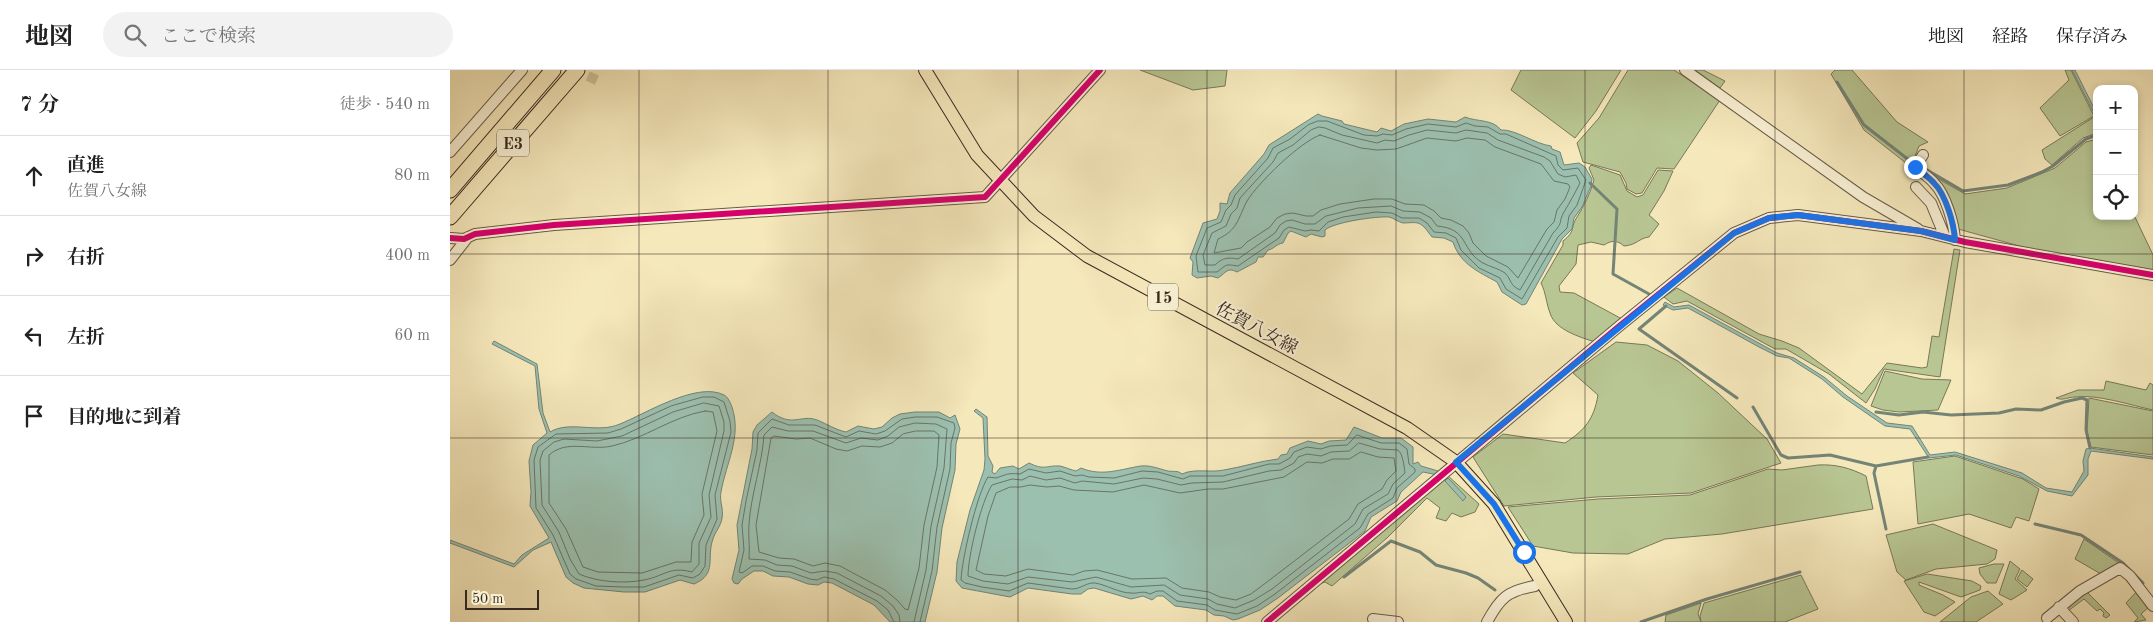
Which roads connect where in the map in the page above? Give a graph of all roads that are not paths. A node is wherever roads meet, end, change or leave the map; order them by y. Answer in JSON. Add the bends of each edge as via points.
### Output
{"nodes":[{"id":1,"x":522,"y":70,"type":"edge"},
{"id":2,"x":553,"y":70,"type":"edge"},
{"id":3,"x":577,"y":70,"type":"edge"},
{"id":4,"x":925,"y":70,"type":"edge"},
{"id":5,"x":1100,"y":70,"type":"edge"},
{"id":6,"x":1685,"y":70,"type":"edge"},
{"id":7,"x":450,"y":152,"type":"edge"},
{"id":8,"x":1923,"y":155,"type":"dead end"},
{"id":9,"x":1000,"y":181,"type":"junction"},
{"id":10,"x":1916,"y":187,"type":"dead end"},
{"id":11,"x":450,"y":190,"type":"edge"},
{"id":12,"x":450,"y":217,"type":"edge"},
{"id":13,"x":1921,"y":231,"type":"junction"},
{"id":14,"x":468,"y":237,"type":"junction"},
{"id":15,"x":451,"y":238,"type":"edge"},
{"id":16,"x":1950,"y":238,"type":"junction"},
{"id":17,"x":450,"y":260,"type":"edge"},
{"id":18,"x":2153,"y":275,"type":"edge"},
{"id":19,"x":1456,"y":462,"type":"junction"},
{"id":20,"x":1535,"y":586,"type":"dead end"},
{"id":21,"x":2153,"y":606,"type":"edge"},
{"id":22,"x":2059,"y":608,"type":"junction"},
{"id":23,"x":2047,"y":618,"type":"dead end"},
{"id":24,"x":1380,"y":620,"type":"edge"},
{"id":25,"x":1267,"y":622,"type":"edge"},
{"id":26,"x":1398,"y":622,"type":"edge"},
{"id":27,"x":1487,"y":622,"type":"edge"},
{"id":28,"x":1566,"y":622,"type":"edge"},
{"id":29,"x":2073,"y":622,"type":"edge"}],
"edges":[{"from":1,"to":7,"type":"street"},
{"from":2,"to":11,"type":"highway","number":"E3"},
{"from":3,"to":12,"type":"highway","number":"E3"},
{"from":4,"to":9,"type":"main road","name":"佐賀八女線","number":"15","via":[[977,155]]},
{"from":5,"to":9,"type":"street"},
{"from":6,"to":13,"type":"street","via":[[1863,197]]},
{"from":8,"to":16,"type":"street","via":[[1915,167],[1935,184],[1941,194],[1954,226]]},
{"from":9,"to":14,"type":"street","via":[[985,197],[554,225]]},
{"from":9,"to":19,"type":"main road","name":"佐賀八女線","number":"15","via":[[1034,216],[1087,256],[1406,428]]},
{"from":10,"to":16,"type":"street","via":[[1931,203]]},
{"from":13,"to":16,"type":"street"},
{"from":13,"to":19,"type":"street","via":[[1798,215],[1769,218],[1734,233]]},
{"from":14,"to":15,"type":"street"},
{"from":14,"to":17,"type":"street"},
{"from":16,"to":18,"type":"street"},
{"from":19,"to":25,"type":"street"},
{"from":19,"to":28,"type":"main road","name":"佐賀八女線","number":"15","via":[[1494,504]]},
{"from":20,"to":27,"type":"street","via":[[1506,595]]},
{"from":21,"to":22,"type":"street","via":[[2120,568],[2080,591]]},
{"from":22,"to":23,"type":"street"},
{"from":22,"to":29,"type":"street"},
{"from":24,"to":26,"type":"street"}]}
